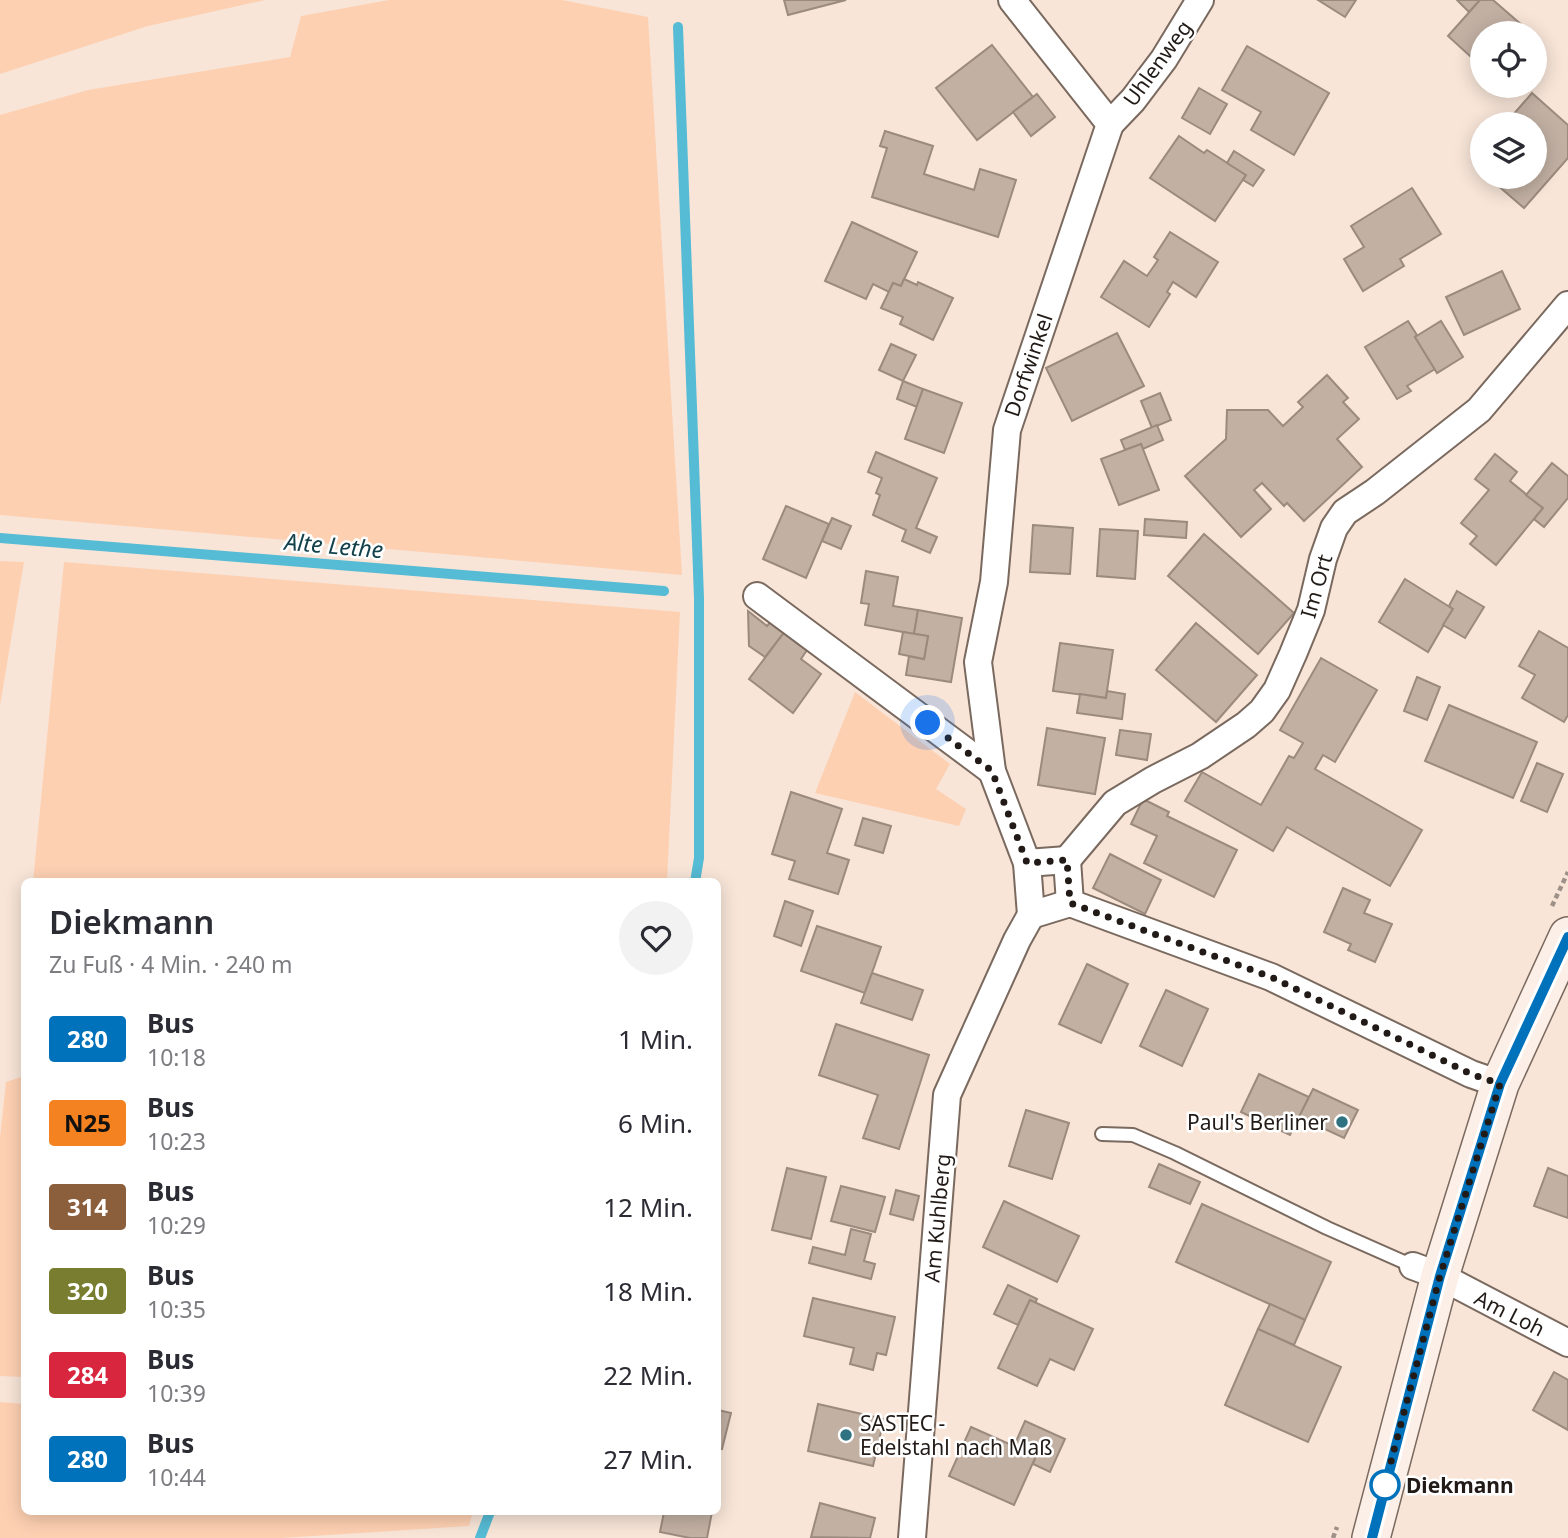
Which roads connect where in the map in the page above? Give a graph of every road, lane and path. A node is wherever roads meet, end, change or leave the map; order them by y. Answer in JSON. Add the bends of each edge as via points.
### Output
{"nodes":[{"id":1,"x":1012,"y":0,"type":"edge"},
{"id":2,"x":1200,"y":0,"type":"edge"},
{"id":3,"x":1110,"y":124,"type":"junction"},
{"id":4,"x":1568,"y":305,"type":"edge"},
{"id":5,"x":757,"y":596,"type":"dead end"},
{"id":6,"x":992,"y":771,"type":"junction"},
{"id":7,"x":1067,"y":860,"type":"junction"},
{"id":8,"x":1027,"y":863,"type":"junction"},
{"id":9,"x":1070,"y":903,"type":"junction"},
{"id":10,"x":1031,"y":915,"type":"junction"},
{"id":11,"x":1568,"y":936,"type":"edge"},
{"id":12,"x":1500,"y":1084,"type":"junction"},
{"id":13,"x":1102,"y":1134,"type":"dead end"},
{"id":14,"x":1426,"y":1271,"type":"junction"},
{"id":15,"x":1568,"y":1343,"type":"edge"},
{"id":16,"x":912,"y":1538,"type":"edge"},
{"id":17,"x":1371,"y":1538,"type":"edge"}],
"edges":[{"from":1,"to":3,"type":"street"},
{"from":2,"to":3,"type":"street","name":"Uhlenweg","via":[[1164,59]]},
{"from":3,"to":6,"type":"street","name":"Dorfwinkel","via":[[1007,430],[994,582],[978,663]]},
{"from":4,"to":7,"type":"street","name":"Im Ort","via":[[1479,410],[1345,512],[1334,528],[1311,610],[1293,654],[1262,711],[1200,756],[1115,803]]},
{"from":5,"to":6,"type":"street"},
{"from":6,"to":8,"type":"street","name":"Dorfwinkel"},
{"from":7,"to":8,"type":"street"},
{"from":7,"to":9,"type":"street"},
{"from":8,"to":10,"type":"street","name":"Dorfwinkel"},
{"from":9,"to":10,"type":"street"},
{"from":9,"to":12,"type":"street","via":[[1271,977]]},
{"from":10,"to":16,"type":"street","name":"Am Kuhlberg","via":[[947,1095]]},
{"from":11,"to":12,"type":"main road"},
{"from":12,"to":14,"type":"main road"},
{"from":13,"to":14,"type":"lane","via":[[1133,1135]]},
{"from":14,"to":15,"type":"street","name":"Am Loh"},
{"from":14,"to":17,"type":"main road"}]}
